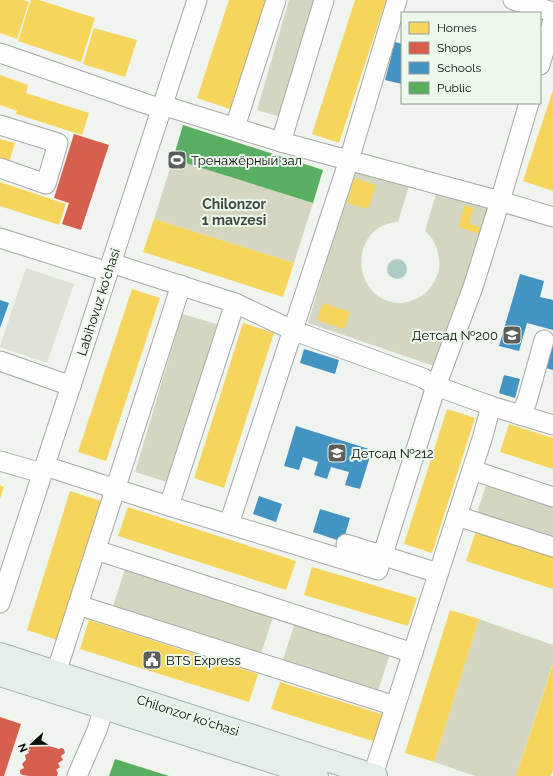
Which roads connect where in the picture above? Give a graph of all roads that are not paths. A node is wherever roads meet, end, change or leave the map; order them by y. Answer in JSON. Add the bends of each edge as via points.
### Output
{"nodes":[{"id":1,"x":197,"y":0,"type":"edge"},
{"id":2,"x":276,"y":0,"type":"edge"},
{"id":3,"x":324,"y":0,"type":"edge"},
{"id":4,"x":397,"y":0,"type":"edge"},
{"id":5,"x":513,"y":0,"type":"edge"},
{"id":6,"x":553,"y":12,"type":"edge"},
{"id":7,"x":553,"y":20,"type":"edge"},
{"id":8,"x":0,"y":53,"type":"edge"},
{"id":9,"x":541,"y":61,"type":"edge"},
{"id":10,"x":529,"y":104,"type":"edge"},
{"id":11,"x":162,"y":107,"type":"junction"},
{"id":12,"x":0,"y":125,"type":"edge"},
{"id":13,"x":235,"y":127,"type":"junction"},
{"id":14,"x":281,"y":142,"type":"junction"},
{"id":15,"x":349,"y":160,"type":"junction"},
{"id":16,"x":0,"y":168,"type":"edge"},
{"id":17,"x":500,"y":201,"type":"junction"},
{"id":18,"x":553,"y":216,"type":"edge"},
{"id":19,"x":0,"y":238,"type":"edge"},
{"id":20,"x":110,"y":268,"type":"junction"},
{"id":21,"x":181,"y":285,"type":"junction"},
{"id":22,"x":235,"y":303,"type":"junction"},
{"id":23,"x":292,"y":330,"type":"junction"},
{"id":24,"x":544,"y":340,"type":"dead end"},
{"id":25,"x":0,"y":361,"type":"edge"},
{"id":26,"x":71,"y":386,"type":"junction"},
{"id":27,"x":436,"y":386,"type":"junction"},
{"id":28,"x":491,"y":406,"type":"junction"},
{"id":29,"x":520,"y":415,"type":"junction"},
{"id":30,"x":553,"y":425,"type":"edge"},
{"id":31,"x":0,"y":461,"type":"edge"},
{"id":32,"x":44,"y":470,"type":"junction"},
{"id":33,"x":472,"y":470,"type":"junction"},
{"id":34,"x":114,"y":488,"type":"junction"},
{"id":35,"x":553,"y":498,"type":"edge"},
{"id":36,"x":169,"y":506,"type":"junction"},
{"id":37,"x":457,"y":516,"type":"junction"},
{"id":38,"x":229,"y":524,"type":"junction"},
{"id":39,"x":346,"y":544,"type":"dead end"},
{"id":40,"x":553,"y":547,"type":"edge"},
{"id":41,"x":96,"y":550,"type":"junction"},
{"id":42,"x":382,"y":556,"type":"junction"},
{"id":43,"x":438,"y":573,"type":"junction"},
{"id":44,"x":0,"y":603,"type":"edge"},
{"id":45,"x":78,"y":605,"type":"junction"},
{"id":46,"x":413,"y":653,"type":"junction"},
{"id":47,"x":0,"y":654,"type":"edge"},
{"id":48,"x":56,"y":672,"type":"junction"},
{"id":49,"x":0,"y":675,"type":"edge"},
{"id":50,"x":395,"y":706,"type":"junction"},
{"id":51,"x":104,"y":708,"type":"junction"},
{"id":52,"x":375,"y":775,"type":"edge"},
{"id":53,"x":77,"y":776,"type":"edge"},
{"id":54,"x":317,"y":776,"type":"edge"}],
"edges":[{"from":1,"to":11,"type":"street","name":"Labihovuz ko'chasi"},
{"from":2,"to":13,"type":"street"},
{"from":3,"to":14,"type":"street"},
{"from":4,"to":15,"type":"street"},
{"from":5,"to":6,"type":"street"},
{"from":7,"to":9,"type":"street"},
{"from":8,"to":11,"type":"street"},
{"from":10,"to":17,"type":"street"},
{"from":11,"to":13,"type":"street"},
{"from":11,"to":20,"type":"street","name":"Labihovuz ko'chasi"},
{"from":12,"to":16,"type":"street","via":[[58,143],[46,184]]},
{"from":13,"to":14,"type":"street"},
{"from":14,"to":15,"type":"street"},
{"from":15,"to":17,"type":"street"},
{"from":15,"to":23,"type":"street"},
{"from":17,"to":18,"type":"street"},
{"from":17,"to":27,"type":"street","via":[[473,287]]},
{"from":19,"to":20,"type":"street"},
{"from":20,"to":21,"type":"street"},
{"from":20,"to":26,"type":"street","name":"Labihovuz ko'chasi"},
{"from":21,"to":22,"type":"street"},
{"from":21,"to":34,"type":"street"},
{"from":22,"to":23,"type":"street"},
{"from":22,"to":36,"type":"street"},
{"from":23,"to":27,"type":"street","via":[[423,378]]},
{"from":23,"to":38,"type":"street"},
{"from":24,"to":29,"type":"street","via":[[527,401]]},
{"from":25,"to":26,"type":"street"},
{"from":26,"to":32,"type":"street","name":"Labihovuz ko'chasi"},
{"from":27,"to":28,"type":"street"},
{"from":27,"to":42,"type":"street"},
{"from":28,"to":29,"type":"street"},
{"from":28,"to":33,"type":"street"},
{"from":29,"to":30,"type":"street"},
{"from":31,"to":32,"type":"street"},
{"from":32,"to":34,"type":"street"},
{"from":32,"to":44,"type":"street","name":"Labihovuz ko'chasi"},
{"from":33,"to":35,"type":"street"},
{"from":33,"to":37,"type":"street"},
{"from":34,"to":36,"type":"street"},
{"from":34,"to":41,"type":"street"},
{"from":36,"to":38,"type":"street"},
{"from":37,"to":40,"type":"street"},
{"from":37,"to":43,"type":"street"},
{"from":38,"to":42,"type":"street","via":[[378,570]]},
{"from":39,"to":42,"type":"street"},
{"from":41,"to":45,"type":"street"},
{"from":41,"to":46,"type":"street"},
{"from":42,"to":43,"type":"street"},
{"from":43,"to":46,"type":"street"},
{"from":45,"to":48,"type":"street"},
{"from":45,"to":50,"type":"street"},
{"from":46,"to":50,"type":"street"},
{"from":47,"to":48,"type":"main road","name":"Chilonzor ko'chasi"},
{"from":48,"to":52,"type":"main road","name":"Chilonzor ko'chasi"},
{"from":49,"to":51,"type":"main road","name":"Chilonzor ko'chasi"},
{"from":50,"to":52,"type":"street"},
{"from":51,"to":53,"type":"street"},
{"from":51,"to":54,"type":"main road","name":"Chilonzor ko'chasi"}]}
